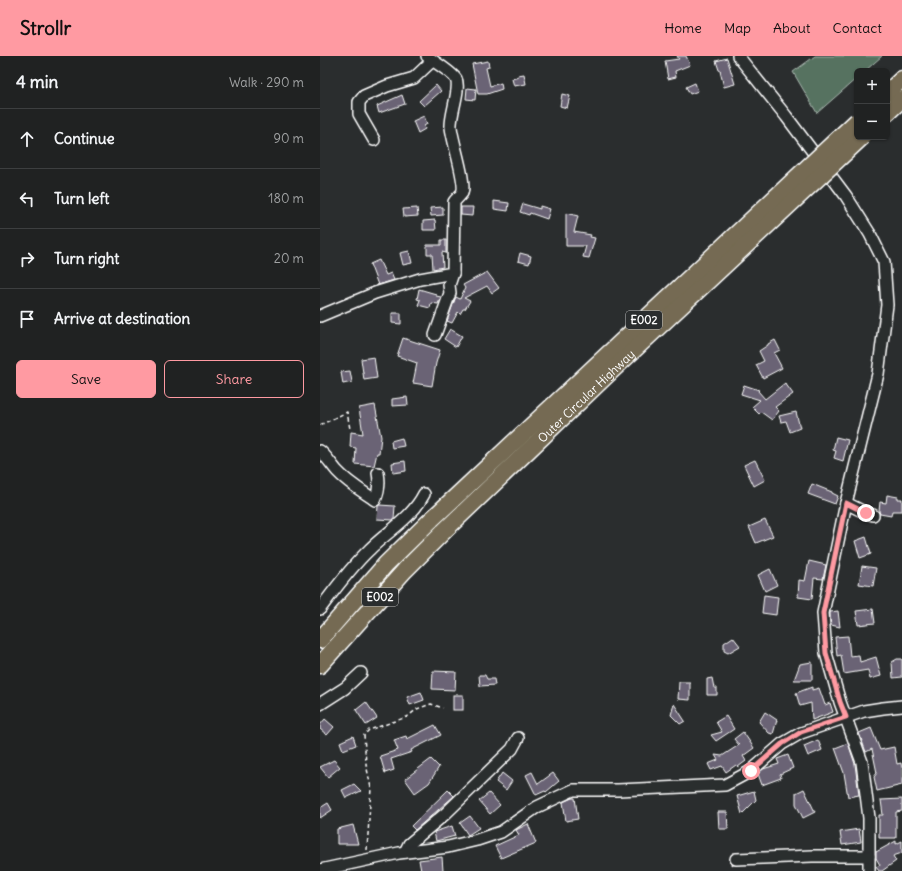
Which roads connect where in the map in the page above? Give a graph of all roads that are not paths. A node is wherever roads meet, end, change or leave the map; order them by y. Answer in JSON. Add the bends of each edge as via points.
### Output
{"nodes":[{"id":1,"x":738,"y":56,"type":"edge"},
{"id":2,"x":430,"y":58,"type":"edge"},
{"id":3,"x":902,"y":79,"type":"edge"},
{"id":4,"x":890,"y":90,"type":"edge"},
{"id":5,"x":902,"y":99,"type":"edge"},
{"id":6,"x":890,"y":110,"type":"edge"},
{"id":7,"x":854,"y":124,"type":"edge"},
{"id":8,"x":374,"y":140,"type":"dead end"},
{"id":9,"x":859,"y":140,"type":"edge"},
{"id":10,"x":453,"y":273,"type":"junction"},
{"id":11,"x":320,"y":316,"type":"edge"},
{"id":12,"x":435,"y":335,"type":"dead end"},
{"id":13,"x":320,"y":452,"type":"edge"},
{"id":14,"x":378,"y":473,"type":"dead end"},
{"id":15,"x":424,"y":494,"type":"dead end"},
{"id":16,"x":846,"y":503,"type":"junction"},
{"id":17,"x":873,"y":515,"type":"dead end"},
{"id":18,"x":320,"y":609,"type":"edge"},
{"id":19,"x":320,"y":640,"type":"edge"},
{"id":20,"x":320,"y":665,"type":"edge"},
{"id":21,"x":361,"y":673,"type":"dead end"},
{"id":22,"x":320,"y":704,"type":"edge"},
{"id":23,"x":902,"y":706,"type":"edge"},
{"id":24,"x":846,"y":717,"type":"junction"},
{"id":25,"x":518,"y":738,"type":"dead end"},
{"id":26,"x":406,"y":852,"type":"junction"},
{"id":27,"x":869,"y":856,"type":"junction"},
{"id":28,"x":736,"y":859,"type":"dead end"},
{"id":29,"x":320,"y":870,"type":"edge"},
{"id":30,"x":869,"y":871,"type":"edge"}],
"edges":[{"from":1,"to":16,"type":"street","via":[[846,196],[884,262],[887,305],[878,374]]},
{"from":2,"to":8,"type":"street","via":[[414,78],[364,96],[359,102],[359,114]]},
{"from":2,"to":10,"type":"street","via":[[457,82],[451,128],[463,183],[462,193],[454,202]]},
{"from":3,"to":4,"type":"highway"},
{"from":5,"to":6,"type":"highway"},
{"from":7,"to":19,"type":"highway","name":"Outer Circular Highway","number":"E002","bridge":true,"via":[[432,519],[386,564]]},
{"from":9,"to":20,"type":"highway","name":"Outer Circular Highway","number":"E002","bridge":true,"via":[[444,531],[405,570]]},
{"from":10,"to":11,"type":"street","via":[[420,279],[375,293]]},
{"from":10,"to":12,"type":"street","via":[[449,285],[450,293]]},
{"from":13,"to":14,"type":"street","via":[[352,485],[375,500],[379,490]]},
{"from":15,"to":18,"type":"street","via":[[413,512],[352,567]]},
{"from":16,"to":17,"type":"street"},
{"from":16,"to":24,"type":"street","via":[[823,613],[826,653]]},
{"from":21,"to":22,"type":"street","via":[[345,688]]},
{"from":23,"to":24,"type":"street","via":[[864,711]]},
{"from":24,"to":26,"type":"street","via":[[801,732],[782,744],[751,771],[725,785],[572,790],[537,807],[501,832],[448,847]]},
{"from":24,"to":27,"type":"street","via":[[862,762],[869,818]]},
{"from":25,"to":26,"type":"street","via":[[512,749],[445,814],[409,844]]},
{"from":26,"to":29,"type":"street"},
{"from":27,"to":28,"type":"street"},
{"from":27,"to":30,"type":"street"}]}
